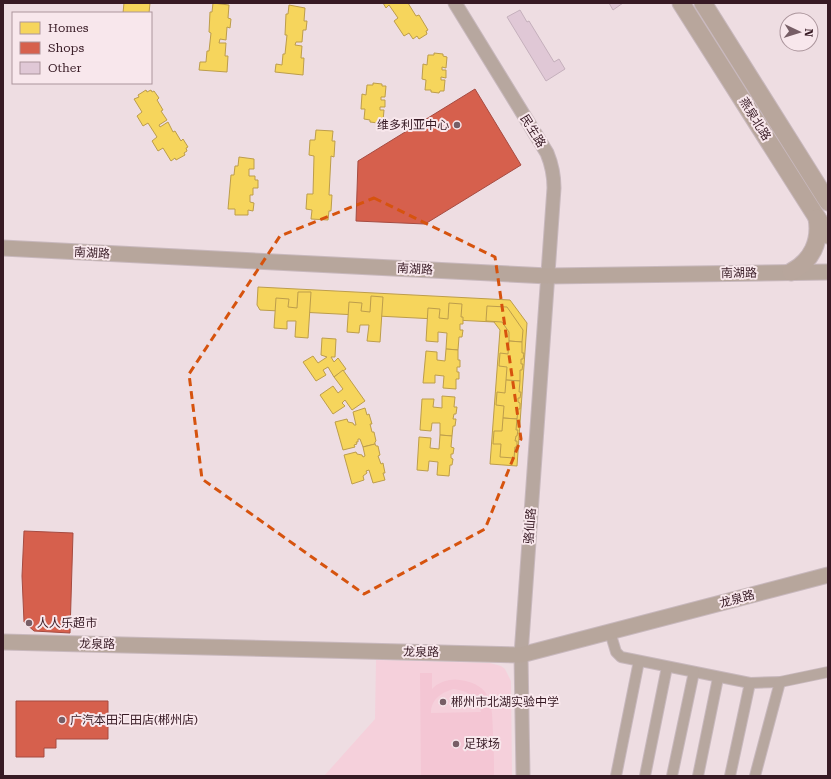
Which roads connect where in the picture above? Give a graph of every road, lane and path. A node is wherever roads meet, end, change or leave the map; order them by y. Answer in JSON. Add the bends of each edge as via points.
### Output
{"nodes":[{"id":1,"x":455,"y":3,"type":"edge"},
{"id":2,"x":682,"y":3,"type":"edge"},
{"id":3,"x":703,"y":3,"type":"edge"},
{"id":4,"x":828,"y":202,"type":"edge"},
{"id":5,"x":817,"y":218,"type":"junction"},
{"id":6,"x":828,"y":235,"type":"edge"},
{"id":7,"x":3,"y":248,"type":"edge"},
{"id":8,"x":791,"y":272,"type":"junction"},
{"id":9,"x":828,"y":272,"type":"edge"},
{"id":10,"x":548,"y":276,"type":"junction"},
{"id":11,"x":828,"y":575,"type":"edge"},
{"id":12,"x":610,"y":632,"type":"junction"},
{"id":13,"x":3,"y":642,"type":"edge"},
{"id":14,"x":521,"y":655,"type":"junction"},
{"id":15,"x":639,"y":661,"type":"junction"},
{"id":16,"x":666,"y":667,"type":"junction"},
{"id":17,"x":694,"y":672,"type":"junction"},
{"id":18,"x":828,"y":672,"type":"edge"},
{"id":19,"x":718,"y":678,"type":"junction"},
{"id":20,"x":780,"y":682,"type":"junction"},
{"id":21,"x":750,"y":683,"type":"junction"},
{"id":22,"x":523,"y":776,"type":"edge"},
{"id":23,"x":616,"y":776,"type":"edge"},
{"id":24,"x":645,"y":776,"type":"edge"},
{"id":25,"x":672,"y":776,"type":"edge"},
{"id":26,"x":698,"y":776,"type":"edge"},
{"id":27,"x":730,"y":776,"type":"edge"},
{"id":28,"x":755,"y":776,"type":"edge"}],
"edges":[{"from":1,"to":10,"type":"street","name":"民生路","via":[[551,163],[554,188]]},
{"from":2,"to":5,"type":"main road","name":"燕泉北路"},
{"from":3,"to":4,"type":"main road","name":"燕泉北路"},
{"from":5,"to":6,"type":"main road","name":"燕泉北路"},
{"from":5,"to":8,"type":"main road","via":[[815,248],[803,265]]},
{"from":7,"to":10,"type":"main road","name":"南湖路"},
{"from":8,"to":9,"type":"main road","name":"南湖路"},
{"from":8,"to":10,"type":"main road","name":"南湖路"},
{"from":10,"to":14,"type":"street","name":"骆仙路"},
{"from":11,"to":12,"type":"main road","name":"龙泉路"},
{"from":12,"to":14,"type":"main road","name":"龙泉路"},
{"from":12,"to":15,"type":"street","via":[[619,656]]},
{"from":13,"to":14,"type":"main road","name":"龙泉路"},
{"from":14,"to":22,"type":"street","name":"骆仙路"},
{"from":15,"to":16,"type":"street"},
{"from":15,"to":23,"type":"street"},
{"from":16,"to":17,"type":"street"},
{"from":16,"to":24,"type":"street"},
{"from":17,"to":19,"type":"street"},
{"from":17,"to":25,"type":"street"},
{"from":18,"to":20,"type":"street"},
{"from":19,"to":21,"type":"street"},
{"from":19,"to":26,"type":"street"},
{"from":20,"to":21,"type":"street"},
{"from":20,"to":28,"type":"street"},
{"from":21,"to":27,"type":"street"}]}
